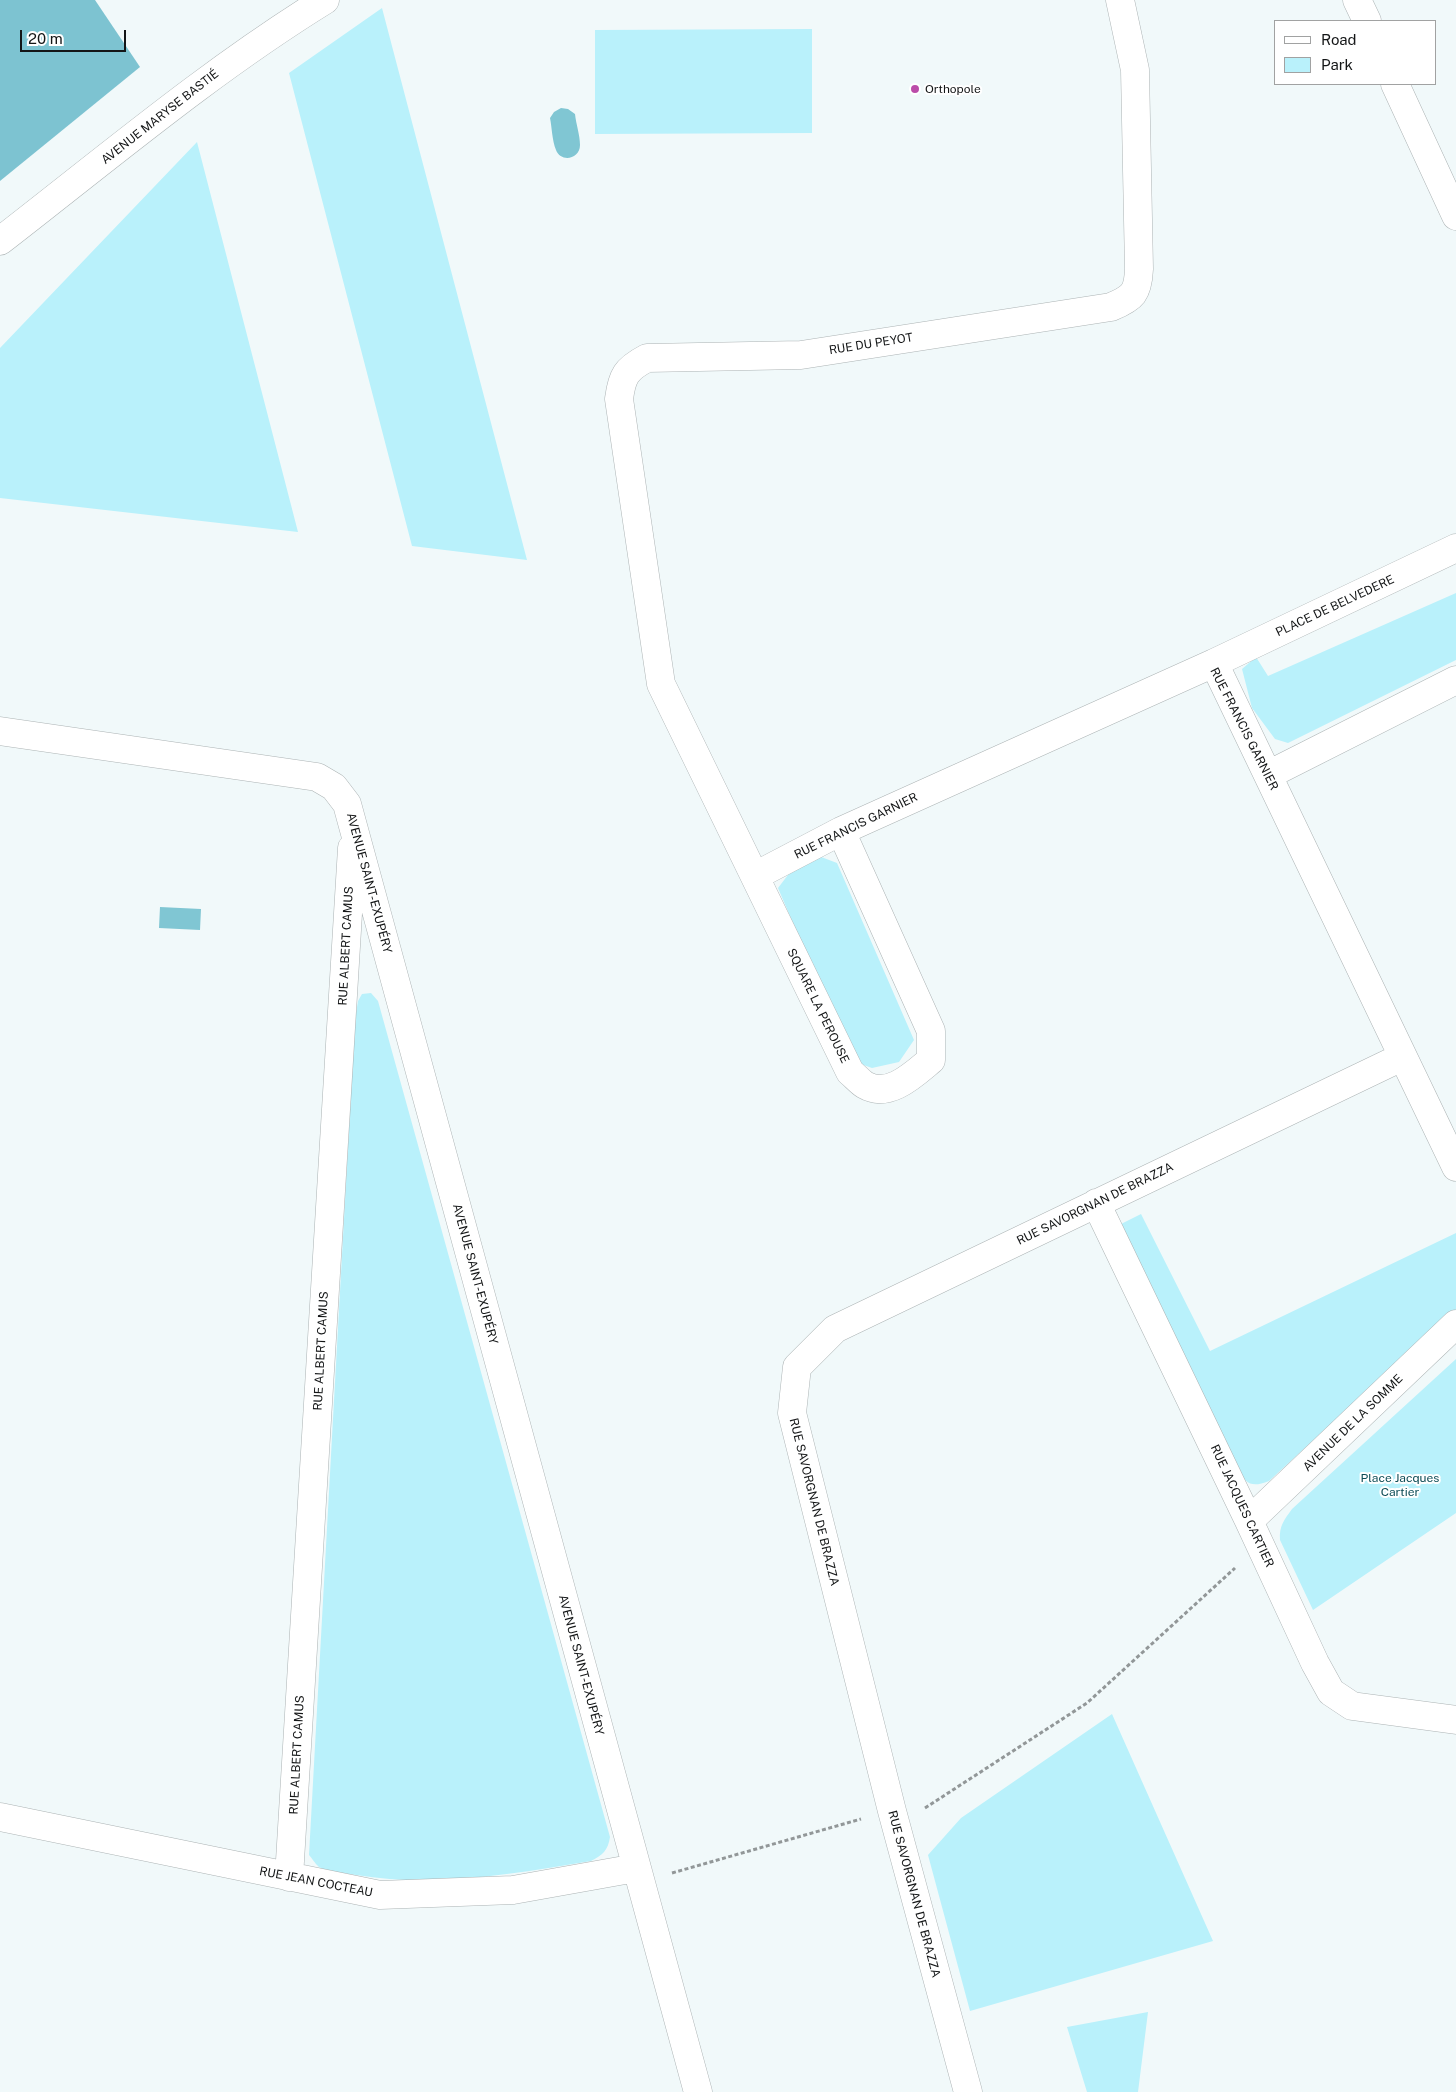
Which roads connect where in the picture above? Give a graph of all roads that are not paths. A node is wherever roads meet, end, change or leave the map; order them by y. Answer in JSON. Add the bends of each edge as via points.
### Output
{"nodes":[{"id":1,"x":325,"y":0,"type":"edge"},
{"id":2,"x":1120,"y":0,"type":"edge"},
{"id":3,"x":1357,"y":0,"type":"edge"},
{"id":4,"x":1367,"y":20,"type":"edge"},
{"id":5,"x":1396,"y":85,"type":"edge"},
{"id":6,"x":1456,"y":216,"type":"edge"},
{"id":7,"x":0,"y":241,"type":"edge"},
{"id":8,"x":1456,"y":548,"type":"edge"},
{"id":9,"x":1214,"y":663,"type":"junction"},
{"id":10,"x":1456,"y":680,"type":"edge"},
{"id":11,"x":661,"y":684,"type":"joint"},
{"id":12,"x":0,"y":731,"type":"edge"},
{"id":13,"x":1268,"y":775,"type":"junction"},
{"id":14,"x":353,"y":824,"type":"junction"},
{"id":15,"x":841,"y":830,"type":"junction"},
{"id":16,"x":755,"y":876,"type":"junction"},
{"id":17,"x":1402,"y":1056,"type":"junction"},
{"id":18,"x":1456,"y":1167,"type":"edge"},
{"id":19,"x":1096,"y":1203,"type":"junction"},
{"id":20,"x":1456,"y":1324,"type":"edge"},
{"id":21,"x":1255,"y":1533,"type":"junction"},
{"id":22,"x":1456,"y":1720,"type":"edge"},
{"id":23,"x":0,"y":1816,"type":"edge"},
{"id":24,"x":636,"y":1868,"type":"junction"},
{"id":25,"x":289,"y":1877,"type":"junction"},
{"id":26,"x":698,"y":2092,"type":"edge"},
{"id":27,"x":968,"y":2092,"type":"edge"}],
"edges":[{"from":1,"to":7,"type":"street","name":"AVENUE MARYSE BASTIÉ","via":[[228,64]]},
{"from":2,"to":11,"type":"street","name":"RUE DU PEYOT","via":[[1135,70],[1138,287],[1126,301],[801,355],[647,358],[630,367],[621,383],[619,399]]},
{"from":3,"to":4,"type":"street"},
{"from":5,"to":6,"type":"street"},
{"from":8,"to":9,"type":"street","name":"PLACE DE BELVEDERE"},
{"from":9,"to":13,"type":"street","name":"RUE FRANCIS GARNIER"},
{"from":9,"to":15,"type":"street","name":"RUE FRANCIS GARNIER"},
{"from":10,"to":13,"type":"street"},
{"from":11,"to":16,"type":"street","name":"SQUARE LA PEROUSE"},
{"from":12,"to":14,"type":"street","name":"AVENUE SAINT-EXUPÉRY","via":[[317,777],[334,787],[347,804]]},
{"from":13,"to":17,"type":"street","name":"RUE FRANCIS GARNIER"},
{"from":14,"to":24,"type":"street","name":"AVENUE SAINT-EXUPÉRY"},
{"from":14,"to":25,"type":"street","name":"RUE ALBERT CAMUS"},
{"from":15,"to":16,"type":"street","name":"RUE FRANCIS GARNIER"},
{"from":15,"to":16,"type":"street","name":"SQUARE LA PEROUSE","via":[[931,1031],[931,1060],[906,1081],[881,1090],[866,1085],[850,1072]]},
{"from":17,"to":18,"type":"street","name":"RUE FRANCIS GARNIER"},
{"from":17,"to":19,"type":"street","name":"RUE SAVORGNAN DE BRAZZA"},
{"from":19,"to":21,"type":"street","name":"RUE JACQUES CARTIER"},
{"from":19,"to":27,"type":"street","name":"RUE SAVORGNAN DE BRAZZA","via":[[835,1329],[797,1367],[792,1413],[892,1812]]},
{"from":20,"to":21,"type":"street","name":"AVENUE DE LA SOMME"},
{"from":21,"to":22,"type":"street","name":"RUE JACQUES CARTIER","via":[[1331,1692],[1352,1706]]},
{"from":23,"to":25,"type":"street","name":"RUE JEAN COCTEAU"},
{"from":24,"to":25,"type":"street","name":"RUE JEAN COCTEAU","via":[[513,1890],[380,1895]]},
{"from":24,"to":26,"type":"street","name":"AVENUE SAINT-EXUPÉRY"}]}
